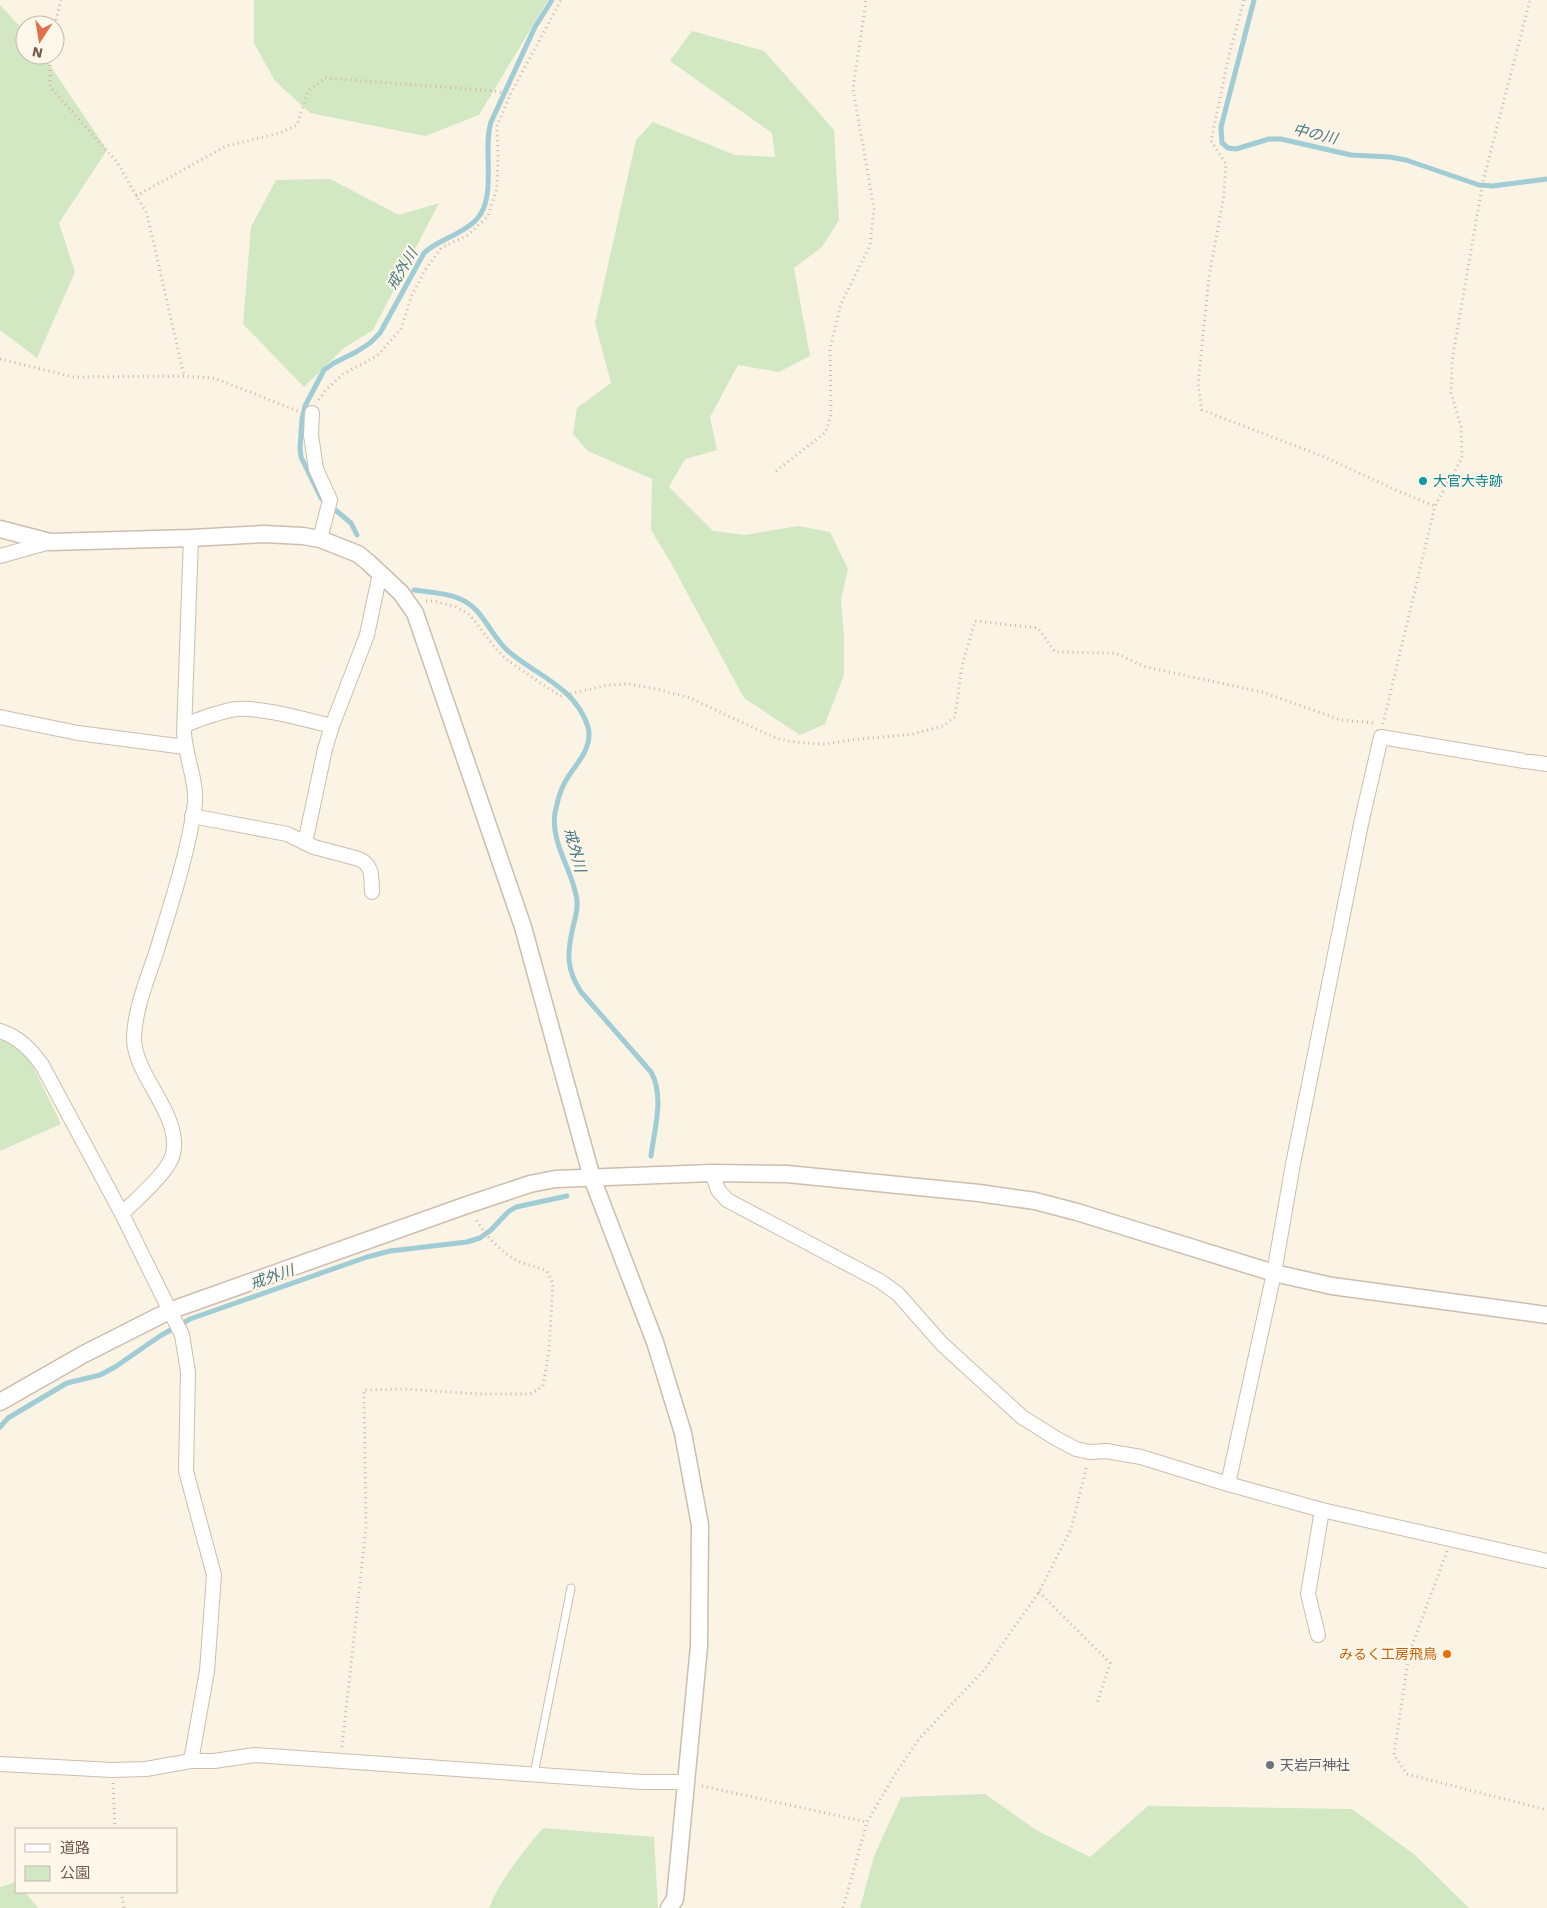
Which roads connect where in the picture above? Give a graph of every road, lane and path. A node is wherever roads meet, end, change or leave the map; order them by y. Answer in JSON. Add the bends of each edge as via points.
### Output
{"nodes":[{"id":1,"x":61,"y":0,"type":"edge"},
{"id":2,"x":561,"y":0,"type":"edge"},
{"id":3,"x":866,"y":0,"type":"edge"},
{"id":4,"x":1244,"y":0,"type":"edge"},
{"id":5,"x":1530,"y":0,"type":"edge"},
{"id":6,"x":57,"y":15,"type":"edge"},
{"id":7,"x":50,"y":65,"type":"edge"},
{"id":8,"x":510,"y":95,"type":"junction"},
{"id":9,"x":136,"y":196,"type":"junction"},
{"id":10,"x":0,"y":359,"type":"edge"},
{"id":11,"x":184,"y":376,"type":"junction"},
{"id":12,"x":294,"y":410,"type":"dead end"},
{"id":13,"x":312,"y":413,"type":"joint"},
{"id":14,"x":776,"y":471,"type":"dead end"},
{"id":15,"x":1435,"y":506,"type":"junction"},
{"id":16,"x":0,"y":529,"type":"edge"},
{"id":17,"x":191,"y":538,"type":"junction"},
{"id":18,"x":320,"y":540,"type":"junction"},
{"id":19,"x":50,"y":542,"type":"junction"},
{"id":20,"x":0,"y":556,"type":"edge"},
{"id":21,"x":380,"y":573,"type":"junction"},
{"id":22,"x":409,"y":602,"type":"junction"},
{"id":23,"x":0,"y":717,"type":"edge"},
{"id":24,"x":185,"y":725,"type":"junction"},
{"id":25,"x":332,"y":726,"type":"junction"},
{"id":26,"x":1382,"y":730,"type":"junction"},
{"id":27,"x":185,"y":747,"type":"junction"},
{"id":28,"x":1547,"y":764,"type":"edge"},
{"id":29,"x":192,"y":816,"type":"junction"},
{"id":30,"x":305,"y":843,"type":"junction"},
{"id":31,"x":372,"y":892,"type":"dead end"},
{"id":32,"x":0,"y":1032,"type":"edge"},
{"id":33,"x":712,"y":1173,"type":"junction"},
{"id":34,"x":592,"y":1178,"type":"junction"},
{"id":35,"x":122,"y":1214,"type":"junction"},
{"id":36,"x":480,"y":1227,"type":"dead end"},
{"id":37,"x":1274,"y":1273,"type":"junction"},
{"id":38,"x":169,"y":1311,"type":"junction"},
{"id":39,"x":1547,"y":1315,"type":"edge"},
{"id":40,"x":0,"y":1402,"type":"edge"},
{"id":41,"x":1090,"y":1452,"type":"junction"},
{"id":42,"x":1228,"y":1484,"type":"junction"},
{"id":43,"x":1322,"y":1510,"type":"junction"},
{"id":44,"x":1451,"y":1540,"type":"junction"},
{"id":45,"x":1547,"y":1561,"type":"edge"},
{"id":46,"x":571,"y":1588,"type":"dead end"},
{"id":47,"x":1039,"y":1592,"type":"junction"},
{"id":48,"x":1318,"y":1635,"type":"dead end"},
{"id":49,"x":1097,"y":1703,"type":"dead end"},
{"id":50,"x":341,"y":1760,"type":"junction"},
{"id":51,"x":191,"y":1761,"type":"junction"},
{"id":52,"x":0,"y":1764,"type":"edge"},
{"id":53,"x":112,"y":1770,"type":"junction"},
{"id":54,"x":534,"y":1774,"type":"junction"},
{"id":55,"x":686,"y":1782,"type":"junction"},
{"id":56,"x":1547,"y":1810,"type":"edge"},
{"id":57,"x":867,"y":1822,"type":"junction"},
{"id":58,"x":115,"y":1828,"type":"edge"},
{"id":59,"x":121,"y":1893,"type":"edge"},
{"id":60,"x":124,"y":1908,"type":"edge"},
{"id":61,"x":669,"y":1908,"type":"edge"},
{"id":62,"x":843,"y":1908,"type":"edge"}],
"edges":[{"from":1,"to":6,"type":"path"},
{"from":2,"to":8,"type":"path"},
{"from":3,"to":14,"type":"path","via":[[853,90],[874,209],[870,245],[838,313],[830,349],[831,414],[826,432]]},
{"from":4,"to":15,"type":"path","via":[[1211,141],[1226,164],[1209,277],[1198,384],[1202,410],[1327,458]]},
{"from":5,"to":15,"type":"path","via":[[1483,181],[1452,361],[1451,393],[1461,427],[1462,458]]},
{"from":7,"to":9,"type":"path","via":[[50,87],[116,162]]},
{"from":8,"to":9,"type":"path","via":[[496,91],[325,78],[308,92],[297,125],[280,133],[226,146]]},
{"from":8,"to":13,"type":"path","via":[[497,126],[497,188],[488,216],[468,235],[441,248],[412,295],[401,329],[377,356],[342,374],[324,392]]},
{"from":9,"to":11,"type":"path","via":[[147,214]]},
{"from":10,"to":11,"type":"path","via":[[74,376]]},
{"from":11,"to":12,"type":"path","via":[[214,378]]},
{"from":13,"to":18,"type":"street","via":[[311,435],[316,469],[328,506]]},
{"from":15,"to":26,"type":"path"},
{"from":16,"to":19,"type":"street"},
{"from":17,"to":18,"type":"street","via":[[264,534]]},
{"from":17,"to":19,"type":"street"},
{"from":17,"to":24,"type":"street"},
{"from":18,"to":21,"type":"street","via":[[358,554]]},
{"from":19,"to":20,"type":"street"},
{"from":21,"to":22,"type":"street"},
{"from":21,"to":25,"type":"street","via":[[367,635]]},
{"from":22,"to":26,"type":"path","via":[[434,601],[470,614],[502,655],[560,696],[608,685],[656,688],[690,698],[778,739],[802,743],[826,744],[913,734],[943,726],[955,717],[962,666],[975,621],[1038,628],[1055,652],[1115,653],[1146,667],[1262,692],[1341,720]]},
{"from":22,"to":34,"type":"street","via":[[523,927]]},
{"from":23,"to":27,"type":"street","via":[[78,733]]},
{"from":24,"to":25,"type":"street","via":[[236,709],[253,709]]},
{"from":24,"to":27,"type":"street"},
{"from":25,"to":30,"type":"street"},
{"from":26,"to":28,"type":"street"},
{"from":26,"to":37,"type":"street","via":[[1360,824]]},
{"from":27,"to":29,"type":"street","via":[[195,787]]},
{"from":29,"to":30,"type":"street","via":[[287,834]]},
{"from":29,"to":35,"type":"street","via":[[182,869],[134,1027],[138,1056],[175,1139],[167,1168]]},
{"from":30,"to":31,"type":"street","via":[[366,862],[371,869]]},
{"from":32,"to":35,"type":"street","via":[[21,1042],[34,1053]]},
{"from":33,"to":34,"type":"street"},
{"from":33,"to":37,"type":"street","via":[[787,1174],[1035,1201]]},
{"from":33,"to":41,"type":"street","via":[[718,1190],[727,1200],[880,1281],[898,1294],[942,1344],[1022,1417],[1076,1449]]},
{"from":34,"to":38,"type":"street","via":[[530,1184]]},
{"from":34,"to":55,"type":"street","via":[[661,1360],[683,1433],[700,1525],[698,1646]]},
{"from":35,"to":38,"type":"street"},
{"from":36,"to":50,"type":"path","via":[[509,1256],[547,1271],[553,1284],[549,1351],[543,1386],[530,1394],[364,1390],[366,1527]]},
{"from":37,"to":39,"type":"street","via":[[1372,1293]]},
{"from":37,"to":42,"type":"street"},
{"from":38,"to":40,"type":"street"},
{"from":38,"to":51,"type":"street","via":[[182,1335],[188,1372],[186,1471],[214,1575],[207,1671]]},
{"from":41,"to":42,"type":"street","via":[[1106,1450],[1140,1457]]},
{"from":41,"to":47,"type":"path","via":[[1071,1529]]},
{"from":42,"to":43,"type":"street"},
{"from":43,"to":44,"type":"street"},
{"from":43,"to":48,"type":"street","via":[[1308,1594]]},
{"from":44,"to":45,"type":"street"},
{"from":44,"to":56,"type":"path","via":[[1409,1654],[1394,1755],[1408,1774]]},
{"from":46,"to":54,"type":"lane"},
{"from":47,"to":49,"type":"path","via":[[1110,1663]]},
{"from":47,"to":57,"type":"path","via":[[984,1670],[919,1739]]},
{"from":50,"to":51,"type":"street","via":[[255,1755]]},
{"from":50,"to":54,"type":"street"},
{"from":51,"to":53,"type":"street","via":[[146,1769]]},
{"from":52,"to":53,"type":"street"},
{"from":53,"to":58,"type":"path"},
{"from":54,"to":55,"type":"street"},
{"from":55,"to":57,"type":"path"},
{"from":55,"to":61,"type":"street","via":[[675,1899]]},
{"from":57,"to":62,"type":"path"},
{"from":59,"to":60,"type":"path"}]}
